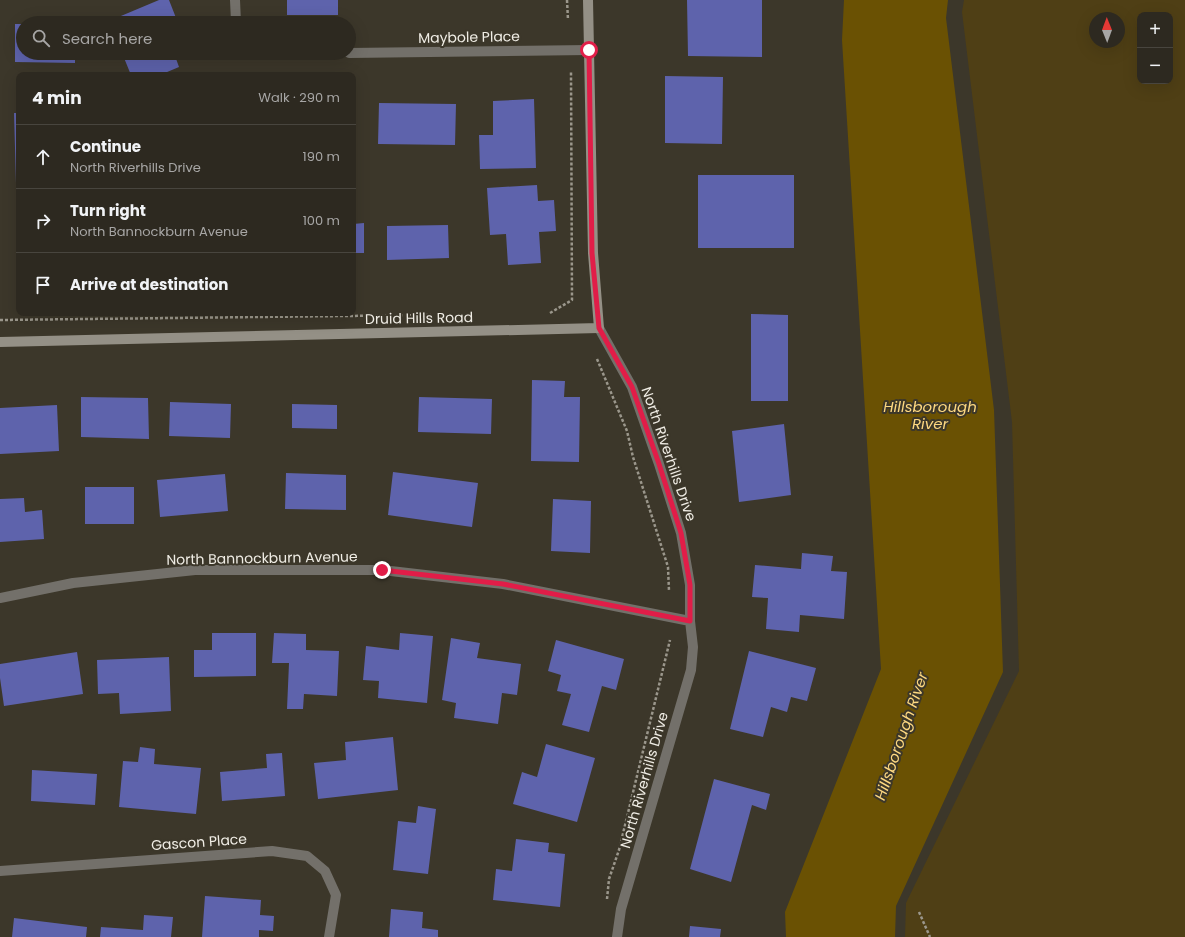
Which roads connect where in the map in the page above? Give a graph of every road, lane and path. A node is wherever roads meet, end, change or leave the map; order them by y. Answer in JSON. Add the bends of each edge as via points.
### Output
{"nodes":[{"id":1,"x":235,"y":0,"type":"edge"},
{"id":2,"x":568,"y":0,"type":"edge"},
{"id":3,"x":588,"y":0,"type":"edge"},
{"id":4,"x":236,"y":16,"type":"edge"},
{"id":5,"x":568,"y":20,"type":"dead end"},
{"id":6,"x":589,"y":50,"type":"junction"},
{"id":7,"x":356,"y":53,"type":"edge"},
{"id":8,"x":571,"y":72,"type":"dead end"},
{"id":9,"x":550,"y":313,"type":"dead end"},
{"id":10,"x":438,"y":314,"type":"dead end"},
{"id":11,"x":356,"y":315,"type":"edge"},
{"id":12,"x":292,"y":316,"type":"edge"},
{"id":13,"x":0,"y":320,"type":"edge"},
{"id":14,"x":599,"y":328,"type":"junction"},
{"id":15,"x":0,"y":342,"type":"edge"},
{"id":16,"x":594,"y":353,"type":"dead end"},
{"id":17,"x":669,"y":591,"type":"dead end"},
{"id":18,"x":0,"y":598,"type":"edge"},
{"id":19,"x":690,"y":621,"type":"junction"},
{"id":20,"x":670,"y":640,"type":"dead end"},
{"id":21,"x":0,"y":871,"type":"edge"},
{"id":22,"x":606,"y":901,"type":"dead end"},
{"id":23,"x":919,"y":912,"type":"dead end"},
{"id":24,"x":329,"y":937,"type":"edge"},
{"id":25,"x":617,"y":937,"type":"edge"},
{"id":26,"x":930,"y":937,"type":"edge"}],
"edges":[{"from":1,"to":4,"type":"street"},
{"from":2,"to":5,"type":"path"},
{"from":3,"to":6,"type":"street","name":"North Riverhills Drive"},
{"from":6,"to":7,"type":"street","name":"Maybole Place"},
{"from":6,"to":14,"type":"street","name":"North Riverhills Drive","via":[[592,253]]},
{"from":8,"to":9,"type":"path","via":[[572,300]]},
{"from":10,"to":11,"type":"path"},
{"from":12,"to":13,"type":"path"},
{"from":14,"to":15,"type":"street","name":"Druid Hills Road"},
{"from":14,"to":19,"type":"street","name":"North Riverhills Drive","via":[[632,387],[681,533],[690,585]]},
{"from":16,"to":17,"type":"path","via":[[627,431],[668,567]]},
{"from":18,"to":19,"type":"street","name":"North Bannockburn Avenue","via":[[73,583],[195,570],[382,570],[503,584]]},
{"from":19,"to":25,"type":"street","name":"North Riverhills Drive","via":[[693,647],[691,670],[621,909]]},
{"from":20,"to":22,"type":"path","via":[[619,850],[609,879]]},
{"from":21,"to":24,"type":"street","name":"Gascon Place","via":[[272,851],[306,856],[325,871],[336,895]]},
{"from":23,"to":26,"type":"path"}]}
